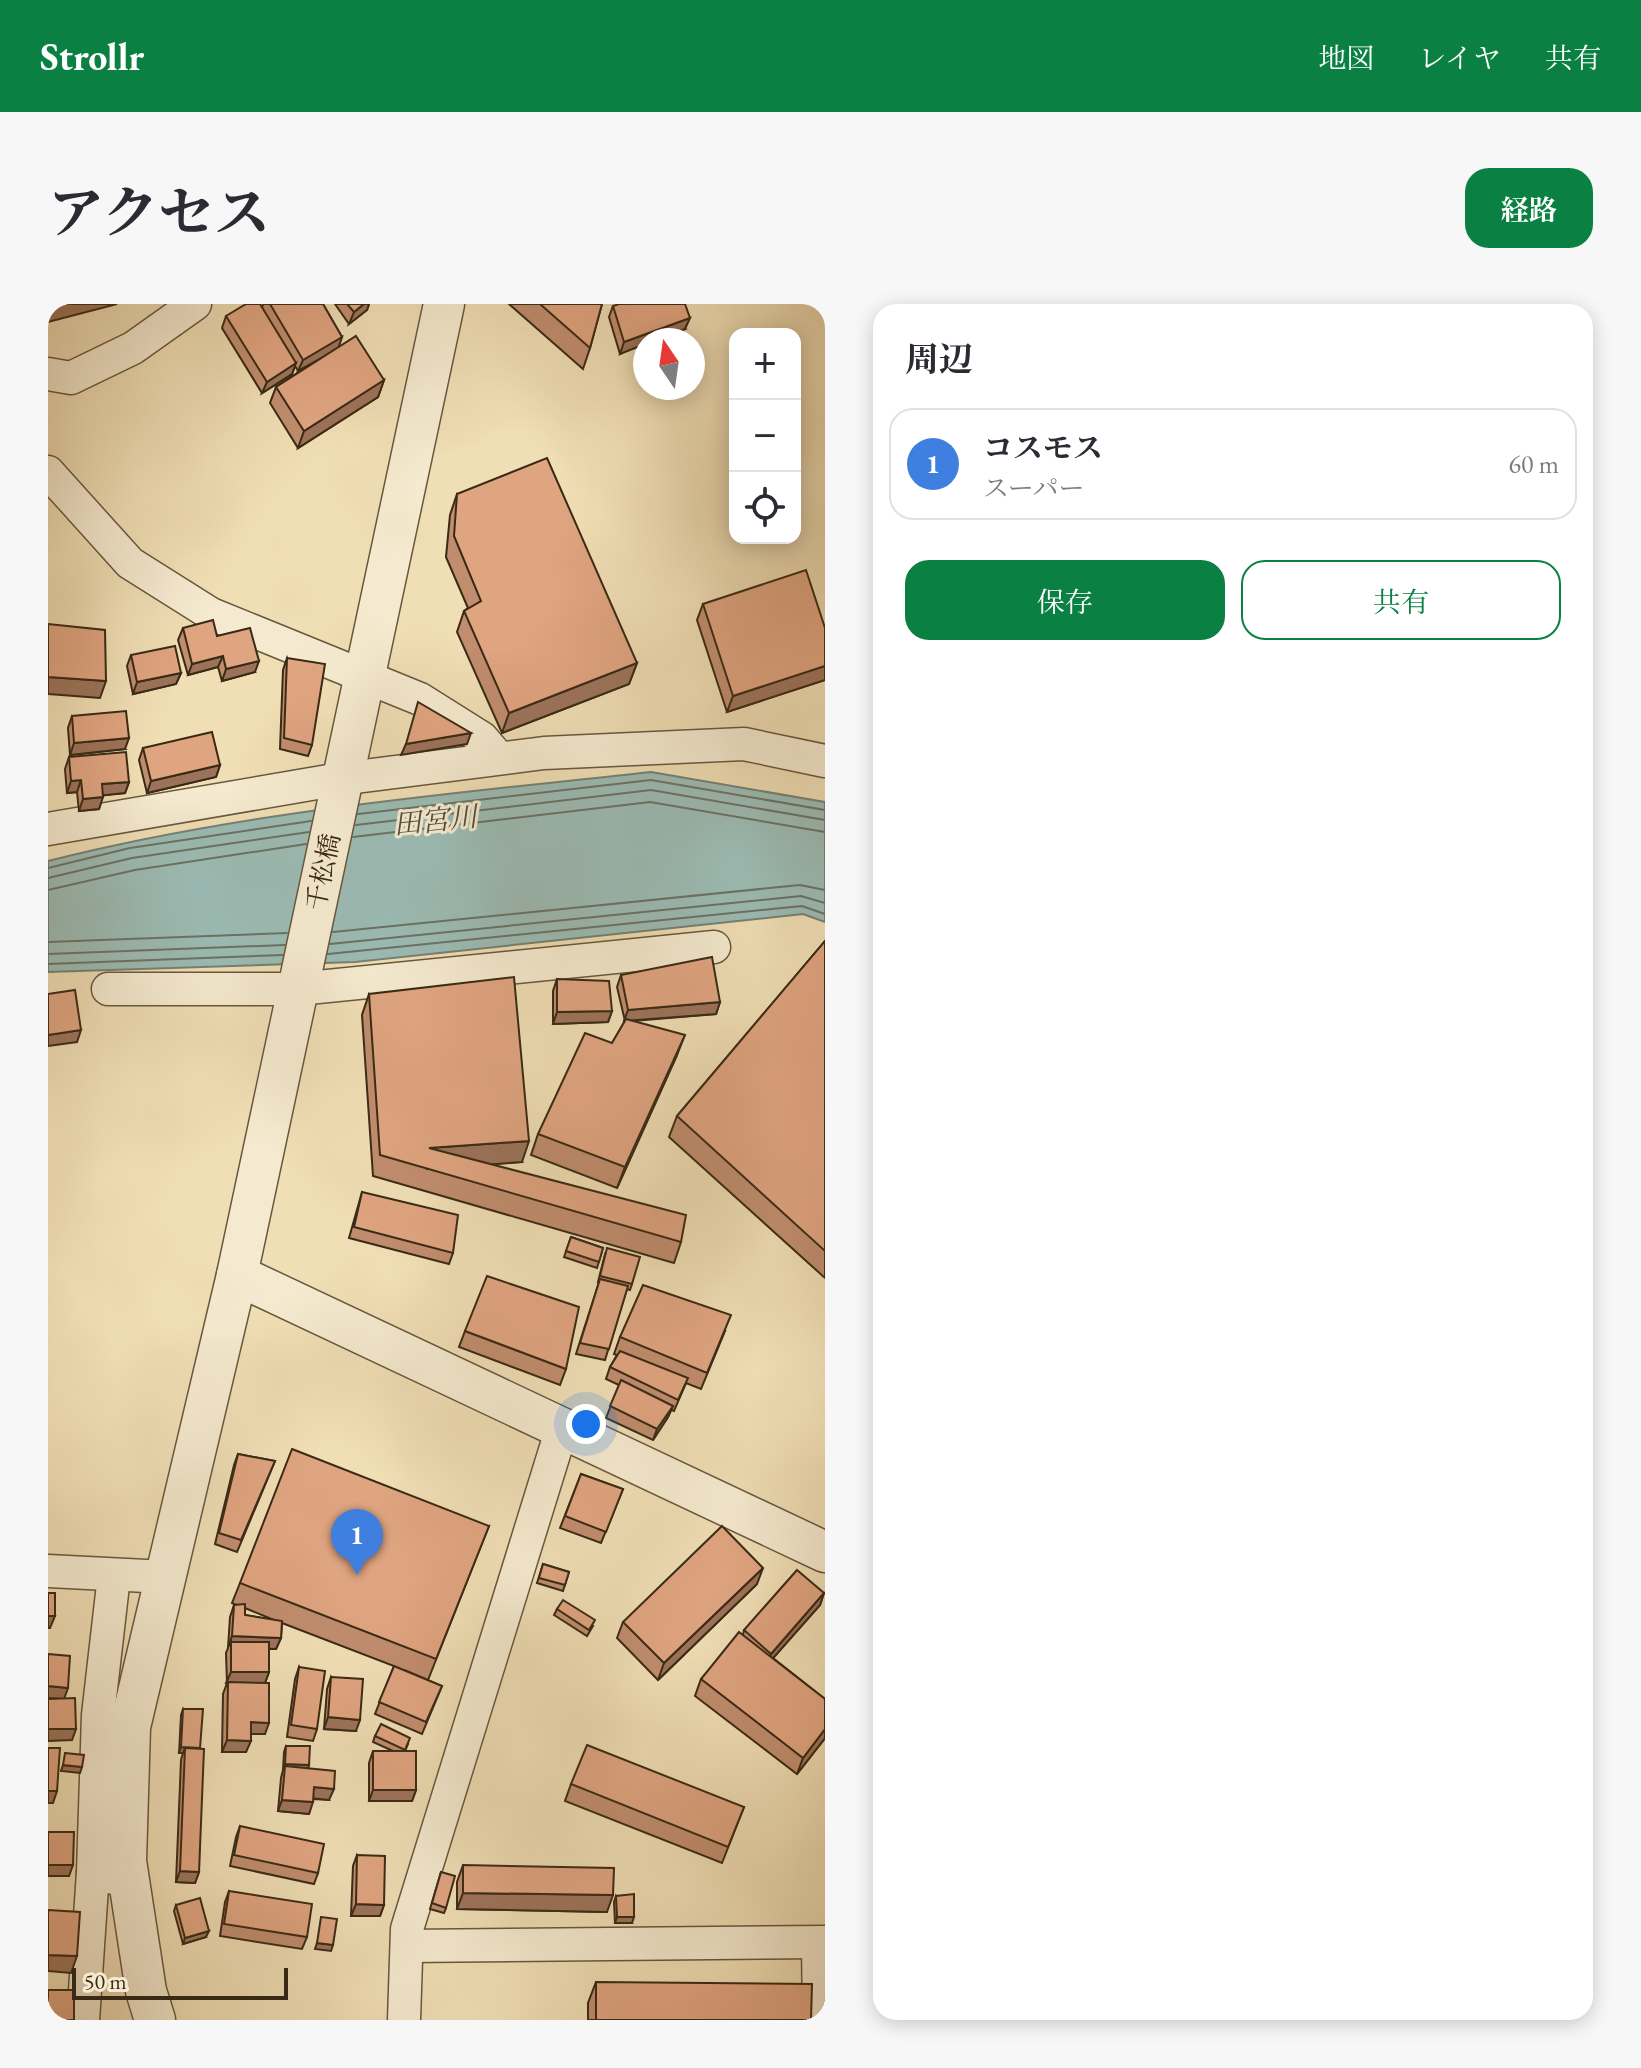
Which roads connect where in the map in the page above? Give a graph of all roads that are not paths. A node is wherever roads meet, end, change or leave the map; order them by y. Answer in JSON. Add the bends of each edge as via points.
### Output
{"nodes":[{"id":1,"x":195,"y":304,"type":"edge"},
{"id":2,"x":444,"y":304,"type":"edge"},
{"id":3,"x":48,"y":374,"type":"edge"},
{"id":4,"x":48,"y":472,"type":"edge"},
{"id":5,"x":363,"y":677,"type":"junction"},
{"id":6,"x":499,"y":758,"type":"junction"},
{"id":7,"x":825,"y":761,"type":"edge"},
{"id":8,"x":339,"y":790,"type":"junction"},
{"id":9,"x":48,"y":829,"type":"edge"},
{"id":10,"x":714,"y":947,"type":"dead end"},
{"id":11,"x":108,"y":989,"type":"dead end"},
{"id":12,"x":298,"y":989,"type":"junction"},
{"id":13,"x":237,"y":1275,"type":"junction"},
{"id":14,"x":562,"y":1428,"type":"junction"},
{"id":15,"x":825,"y":1552,"type":"edge"},
{"id":16,"x":48,"y":1571,"type":"edge"},
{"id":17,"x":114,"y":1576,"type":"junction"},
{"id":18,"x":166,"y":1577,"type":"junction"},
{"id":19,"x":103,"y":1663,"type":"junction"},
{"id":20,"x":143,"y":1671,"type":"junction"},
{"id":21,"x":111,"y":1878,"type":"junction"},
{"id":22,"x":822,"y":1942,"type":"edge"},
{"id":23,"x":407,"y":1946,"type":"junction"},
{"id":24,"x":83,"y":2020,"type":"edge"},
{"id":25,"x":155,"y":2020,"type":"edge"},
{"id":26,"x":404,"y":2020,"type":"edge"},
{"id":27,"x":819,"y":2020,"type":"edge"}],
"edges":[{"from":1,"to":3,"type":"street","via":[[133,348],[71,378]]},
{"from":2,"to":5,"type":"street","name":"千松橋"},
{"from":4,"to":5,"type":"street","via":[[130,563],[211,614]]},
{"from":5,"to":6,"type":"street","via":[[420,699],[482,738]]},
{"from":5,"to":8,"type":"street","name":"千松橋"},
{"from":6,"to":7,"type":"street","via":[[744,744]]},
{"from":6,"to":8,"type":"street"},
{"from":8,"to":9,"type":"street"},
{"from":8,"to":12,"type":"street","name":"千松橋"},
{"from":10,"to":12,"type":"street"},
{"from":11,"to":12,"type":"street"},
{"from":12,"to":13,"type":"street","name":"千松橋"},
{"from":13,"to":14,"type":"street"},
{"from":13,"to":18,"type":"street","name":"千松橋"},
{"from":14,"to":15,"type":"street"},
{"from":14,"to":23,"type":"street","via":[[407,1929]]},
{"from":16,"to":17,"type":"street"},
{"from":17,"to":18,"type":"street"},
{"from":17,"to":19,"type":"street"},
{"from":18,"to":20,"type":"street","name":"千松橋"},
{"from":19,"to":20,"type":"street"},
{"from":19,"to":21,"type":"street","via":[[98,1715]]},
{"from":20,"to":21,"type":"street","name":"千松橋","via":[[130,1727],[126,1861]]},
{"from":21,"to":24,"type":"street"},
{"from":21,"to":25,"type":"street","name":"千松橋"},
{"from":22,"to":23,"type":"street"},
{"from":22,"to":27,"type":"street"},
{"from":23,"to":26,"type":"street"}]}
